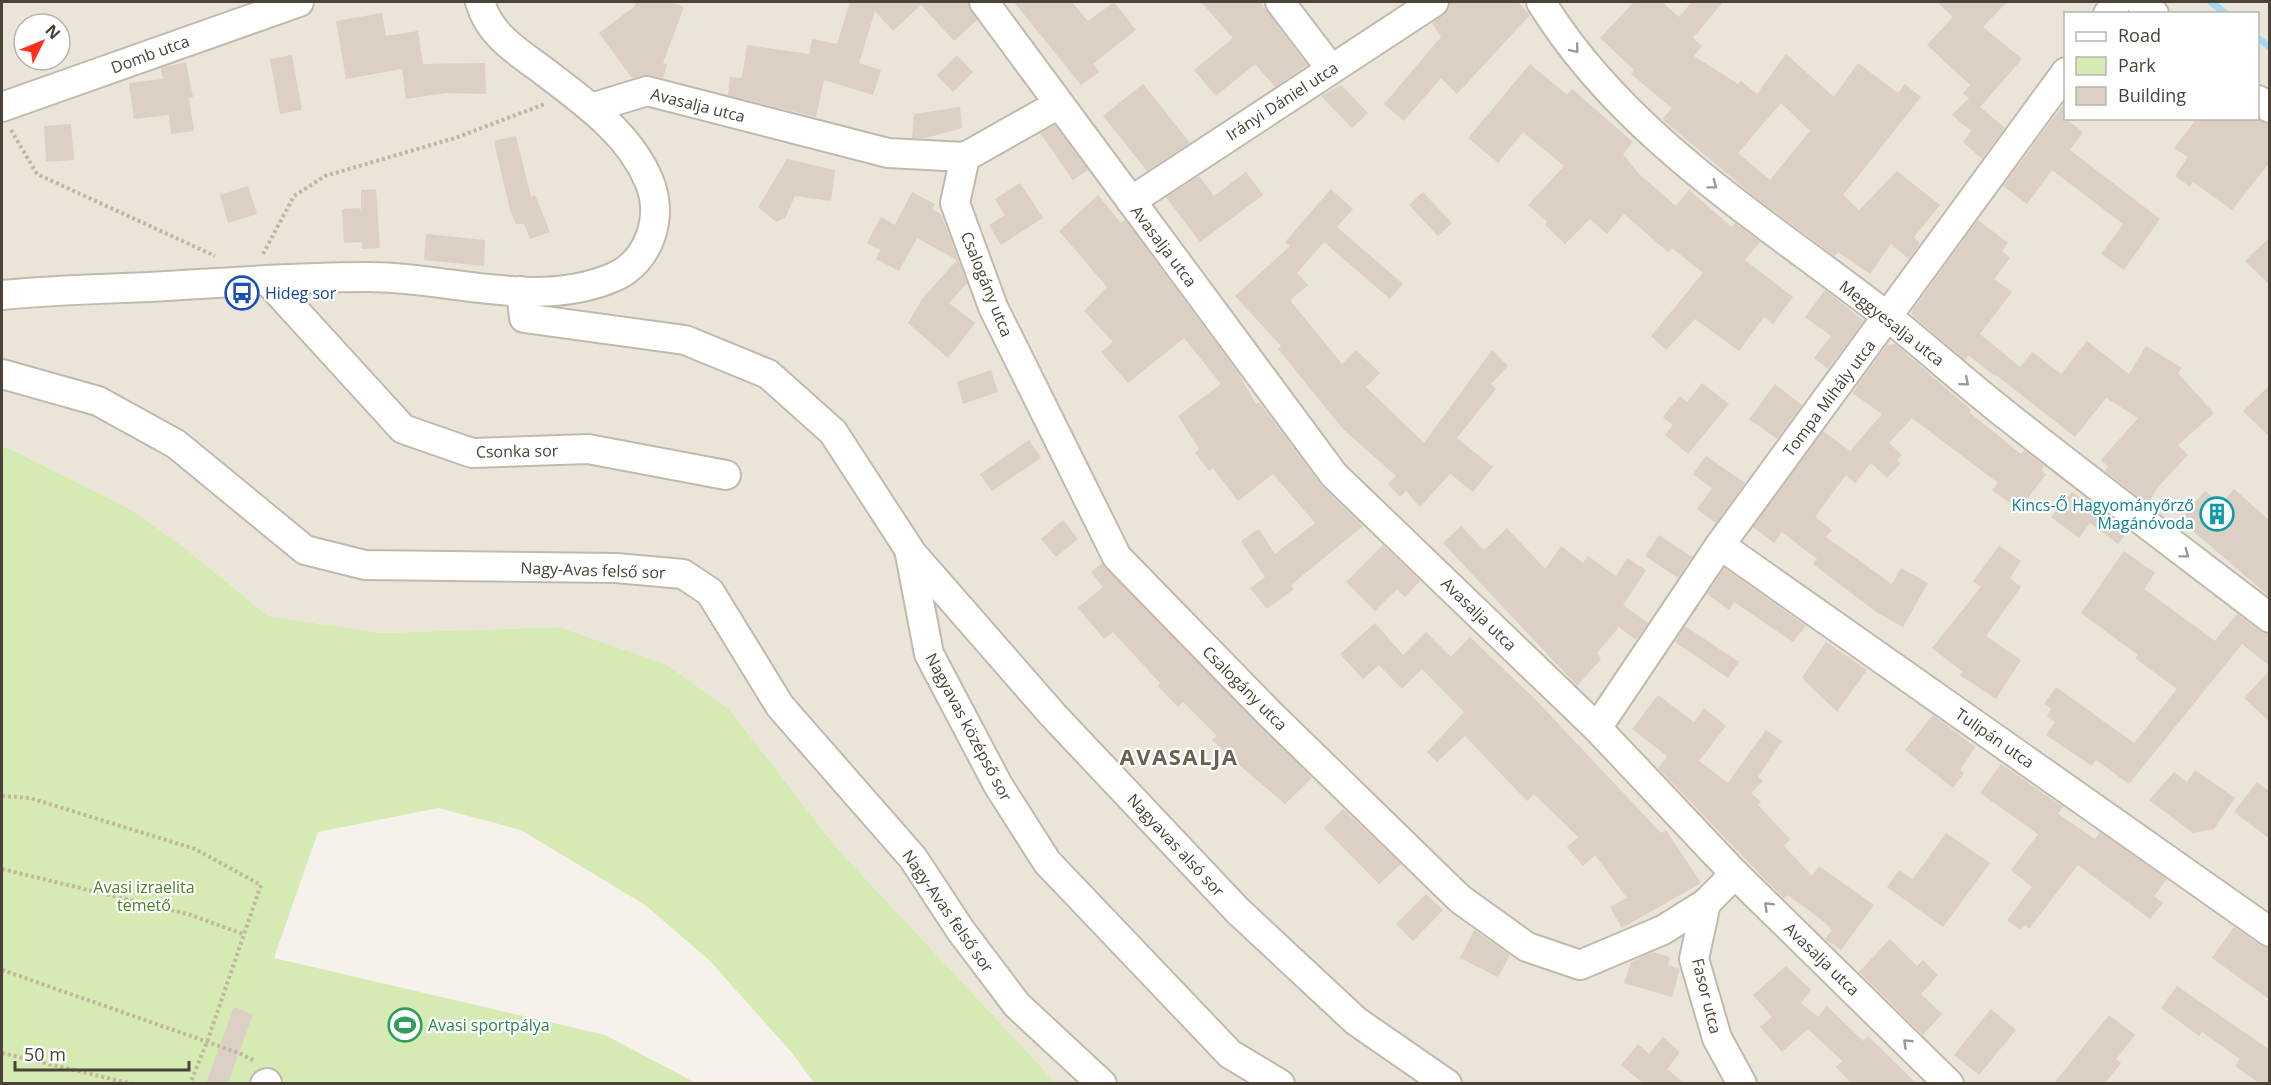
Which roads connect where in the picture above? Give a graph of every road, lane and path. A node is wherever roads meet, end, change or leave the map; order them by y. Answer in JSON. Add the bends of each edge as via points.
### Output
{"nodes":[{"id":1,"x":299,"y":2,"type":"edge"},
{"id":2,"x":480,"y":2,"type":"edge"},
{"id":3,"x":984,"y":2,"type":"edge"},
{"id":4,"x":1280,"y":2,"type":"edge"},
{"id":5,"x":1434,"y":2,"type":"edge"},
{"id":6,"x":1541,"y":2,"type":"edge"},
{"id":7,"x":2140,"y":2,"type":"edge"},
{"id":8,"x":2152,"y":12,"type":"edge"},
{"id":9,"x":1331,"y":69,"type":"junction"},
{"id":10,"x":2064,"y":75,"type":"edge"},
{"id":11,"x":581,"y":101,"type":"junction"},
{"id":12,"x":1059,"y":104,"type":"junction"},
{"id":13,"x":4,"y":115,"type":"edge"},
{"id":14,"x":965,"y":157,"type":"junction"},
{"id":15,"x":1131,"y":201,"type":"junction"},
{"id":16,"x":225,"y":261,"type":"dead end"},
{"id":17,"x":264,"y":269,"type":"junction"},
{"id":18,"x":521,"y":291,"type":"junction"},
{"id":19,"x":2,"y":295,"type":"edge"},
{"id":20,"x":1888,"y":318,"type":"junction"},
{"id":21,"x":2,"y":374,"type":"edge"},
{"id":22,"x":726,"y":476,"type":"dead end"},
{"id":23,"x":1720,"y":545,"type":"junction"},
{"id":24,"x":909,"y":549,"type":"junction"},
{"id":25,"x":2270,"y":618,"type":"edge"},
{"id":26,"x":1598,"y":728,"type":"junction"},
{"id":27,"x":2,"y":796,"type":"edge"},
{"id":28,"x":2,"y":868,"type":"edge"},
{"id":29,"x":1735,"y":873,"type":"junction"},
{"id":30,"x":1706,"y":903,"type":"junction"},
{"id":31,"x":2270,"y":932,"type":"edge"},
{"id":32,"x":243,"y":934,"type":"junction"},
{"id":33,"x":2,"y":970,"type":"edge"},
{"id":34,"x":207,"y":1042,"type":"junction"},
{"id":35,"x":2,"y":1053,"type":"edge"},
{"id":36,"x":132,"y":1083,"type":"edge"},
{"id":37,"x":190,"y":1083,"type":"edge"},
{"id":38,"x":266,"y":1083,"type":"edge"},
{"id":39,"x":1102,"y":1083,"type":"edge"},
{"id":40,"x":1280,"y":1083,"type":"edge"},
{"id":41,"x":1447,"y":1083,"type":"edge"},
{"id":42,"x":1742,"y":1083,"type":"edge"},
{"id":43,"x":1949,"y":1083,"type":"edge"}],
"edges":[{"from":1,"to":13,"type":"street","name":"Domb utca"},
{"from":2,"to":11,"type":"street","via":[[498,37]]},
{"from":3,"to":12,"type":"street","name":"Avasalja utca"},
{"from":4,"to":9,"type":"street"},
{"from":5,"to":9,"type":"street","name":"Irányi Dániel utca"},
{"from":6,"to":20,"type":"street","name":"Meggyesalja utca","one_way":true,"via":[[1554,24],[1608,87],[1673,155]]},
{"from":7,"to":8,"type":"street"},
{"from":9,"to":15,"type":"street","name":"Irányi Dániel utca"},
{"from":10,"to":20,"type":"street","name":"Tompa Mihály utca"},
{"from":11,"to":14,"type":"street","name":"Avasalja utca","via":[[647,91],[888,153]]},
{"from":11,"to":17,"type":"path","via":[[325,177],[294,196]]},
{"from":11,"to":18,"type":"street","via":[[630,146],[650,182],[655,212],[652,236],[636,260],[615,276],[569,290]]},
{"from":12,"to":14,"type":"street"},
{"from":12,"to":15,"type":"street","name":"Avasalja utca"},
{"from":13,"to":16,"type":"path","via":[[37,174]]},
{"from":14,"to":30,"type":"street","name":"Csalogány utca","via":[[955,203],[993,307],[1117,556],[1269,713],[1460,899],[1527,947],[1580,964],[1663,930]]},
{"from":15,"to":26,"type":"street","name":"Avasalja utca","via":[[1334,476]]},
{"from":17,"to":18,"type":"street"},
{"from":17,"to":19,"type":"street"},
{"from":17,"to":22,"type":"street","name":"Csonka sor","via":[[403,429],[472,453],[588,449]]},
{"from":18,"to":24,"type":"street","name":"Nagyavas középső sor","via":[[524,318],[685,340],[768,374],[833,432]]},
{"from":20,"to":23,"type":"street","name":"Tompa Mihály utca"},
{"from":20,"to":25,"type":"street","name":"Meggyesalja utca","one_way":true,"via":[[2018,425]]},
{"from":21,"to":39,"type":"street","name":"Nagy-Avas felső sor","via":[[98,401],[176,444],[305,550],[365,565],[616,568],[683,574],[710,592],[780,706],[913,858],[961,932],[1017,1005]]},
{"from":23,"to":26,"type":"street","name":"Tompa Mihály utca"},
{"from":23,"to":31,"type":"street","name":"Tulipán utca"},
{"from":24,"to":40,"type":"street","name":"Nagyavas középső sor","via":[[928,654],[998,785],[1047,862],[1230,1054]]},
{"from":24,"to":41,"type":"street","name":"Nagyavas alsó sor","via":[[1053,715],[1238,910],[1356,1021]]},
{"from":26,"to":29,"type":"street","name":"Avasalja utca"},
{"from":27,"to":32,"type":"path","via":[[30,798],[195,849],[261,885]]},
{"from":28,"to":32,"type":"path","via":[[190,915]]},
{"from":29,"to":30,"type":"street","name":"Csalogány utca"},
{"from":43,"to":29,"type":"street","name":"Avasalja utca","one_way":true},
{"from":30,"to":42,"type":"street","name":"Fasor utca","via":[[1694,958],[1716,1038]]},
{"from":32,"to":34,"type":"path"},
{"from":33,"to":34,"type":"path"},
{"from":34,"to":37,"type":"path"},
{"from":34,"to":38,"type":"path","via":[[255,1061]]},
{"from":35,"to":36,"type":"path"}]}
